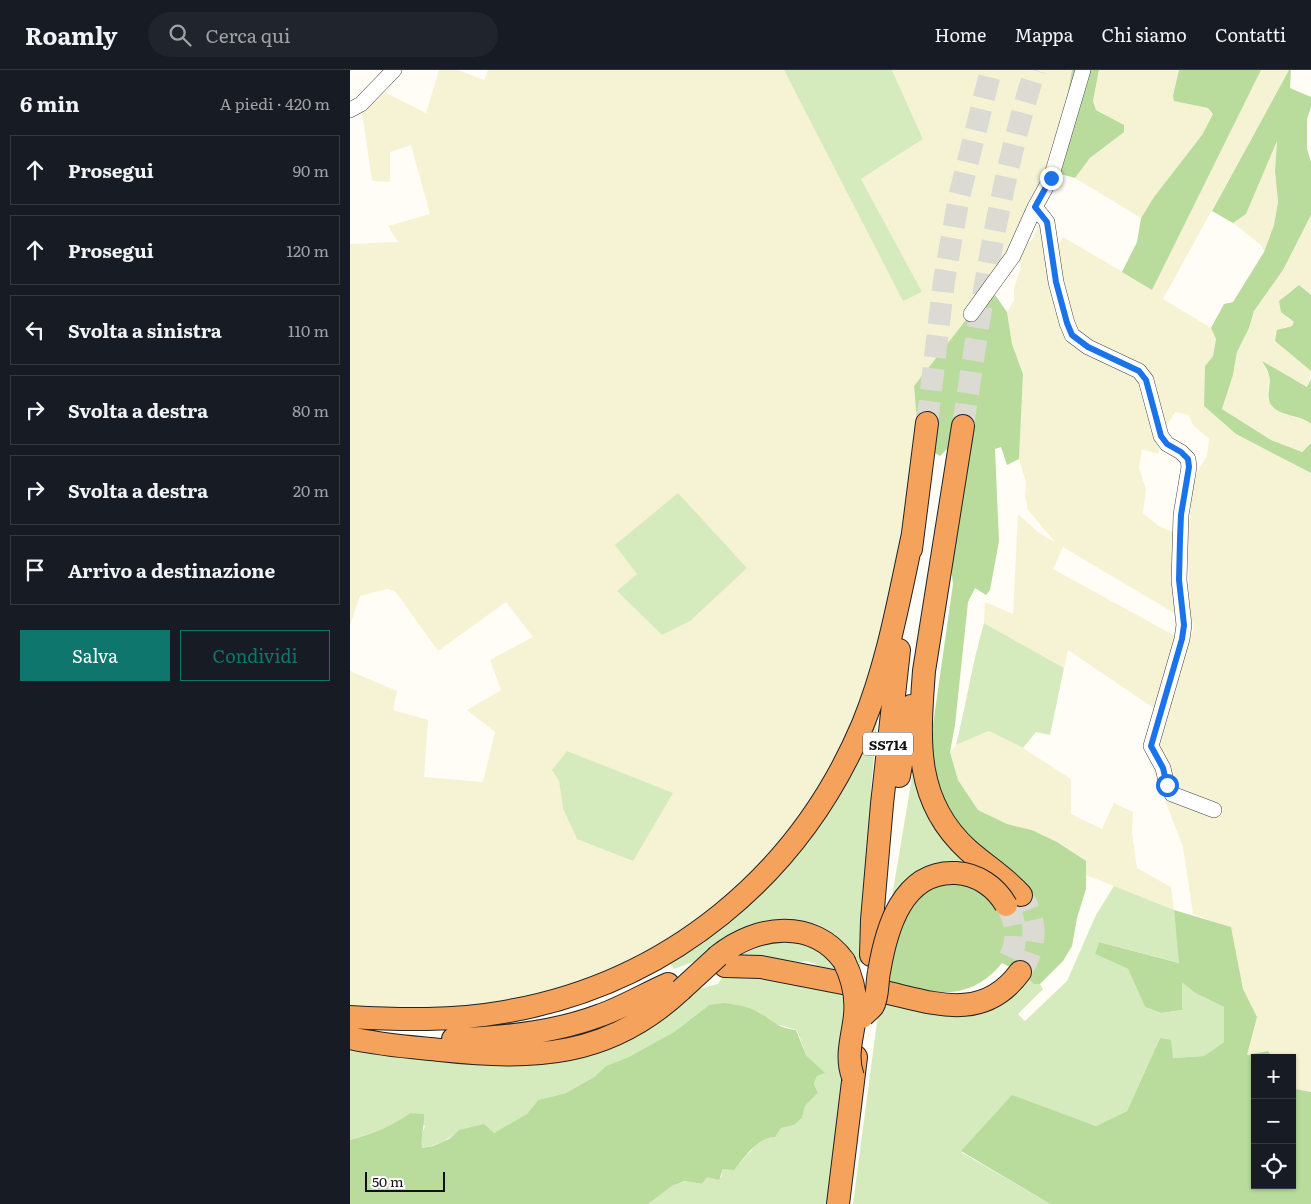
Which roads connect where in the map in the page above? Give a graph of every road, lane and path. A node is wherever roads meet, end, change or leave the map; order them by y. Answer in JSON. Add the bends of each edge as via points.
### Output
{"nodes":[{"id":1,"x":394,"y":70,"type":"edge"},
{"id":2,"x":1084,"y":70,"type":"edge"},
{"id":3,"x":350,"y":110,"type":"edge"},
{"id":4,"x":1035,"y":207,"type":"junction"},
{"id":5,"x":971,"y":314,"type":"dead end"},
{"id":6,"x":927,"y":423,"type":"tunnel mouth"},
{"id":7,"x":963,"y":426,"type":"tunnel mouth"},
{"id":8,"x":913,"y":534,"type":"junction"},
{"id":9,"x":939,"y":573,"type":"junction"},
{"id":10,"x":1214,"y":810,"type":"dead end"},
{"id":11,"x":871,"y":955,"type":"junction"},
{"id":12,"x":722,"y":961,"type":"junction"},
{"id":13,"x":1013,"y":968,"type":"tunnel mouth"},
{"id":14,"x":848,"y":984,"type":"dead end"},
{"id":15,"x":674,"y":987,"type":"junction"},
{"id":16,"x":880,"y":991,"type":"dead end"},
{"id":17,"x":350,"y":1017,"type":"edge"},
{"id":18,"x":862,"y":1017,"type":"junction"},
{"id":19,"x":350,"y":1024,"type":"edge"},
{"id":20,"x":524,"y":1034,"type":"junction"},
{"id":21,"x":350,"y":1037,"type":"edge"},
{"id":22,"x":853,"y":1077,"type":"junction"},
{"id":23,"x":838,"y":1204,"type":"edge"}],
"edges":[{"from":1,"to":3,"type":"street","via":[[361,104]]},
{"from":2,"to":4,"type":"street","via":[[1051,178]]},
{"from":4,"to":5,"type":"street","via":[[1013,256]]},
{"from":4,"to":10,"type":"street","via":[[1047,222],[1056,282],[1072,335],[1088,347],[1139,371],[1146,380],[1161,436],[1188,459],[1181,515],[1179,580],[1184,625],[1151,746],[1172,794]]},
{"from":6,"to":8,"type":"highway","number":"SS714"},
{"from":7,"to":9,"type":"highway","number":"SS714"},
{"from":8,"to":11,"type":"highway","number":"SS714","via":[[887,755]]},
{"from":8,"to":17,"type":"highway","via":[[883,666],[849,755],[831,790],[795,841],[740,899],[702,930],[647,964],[608,983],[552,1002],[456,1018]]},
{"from":9,"to":11,"type":"highway","number":"SS714","via":[[904,741]]},
{"from":9,"to":18,"type":"highway","bridge":true,"via":[[921,711],[921,752],[926,782],[934,807],[951,833],[1013,900],[966,874],[942,874],[918,885],[904,898],[893,916],[883,944],[873,1006]]},
{"from":11,"to":18,"type":"highway","number":"SS714"},
{"from":12,"to":14,"type":"highway"},
{"from":12,"to":15,"type":"highway","bridge":true},
{"from":12,"to":22,"type":"highway","bridge":true,"via":[[737,943],[776,930],[790,930],[819,938],[835,950],[853,981],[855,1013],[848,1063]]},
{"from":13,"to":16,"type":"highway","via":[[1005,989],[980,1002],[944,1006]]},
{"from":15,"to":20,"type":"highway","via":[[595,1018]]},
{"from":15,"to":21,"type":"highway","via":[[652,1015],[619,1034],[587,1046],[552,1053],[514,1056],[469,1053],[372,1043]]},
{"from":18,"to":22,"type":"highway","number":"SS714","bridge":true},
{"from":19,"to":20,"type":"highway"},
{"from":20,"to":21,"type":"highway","via":[[487,1038]]},
{"from":22,"to":23,"type":"highway","number":"SS714"}]}
